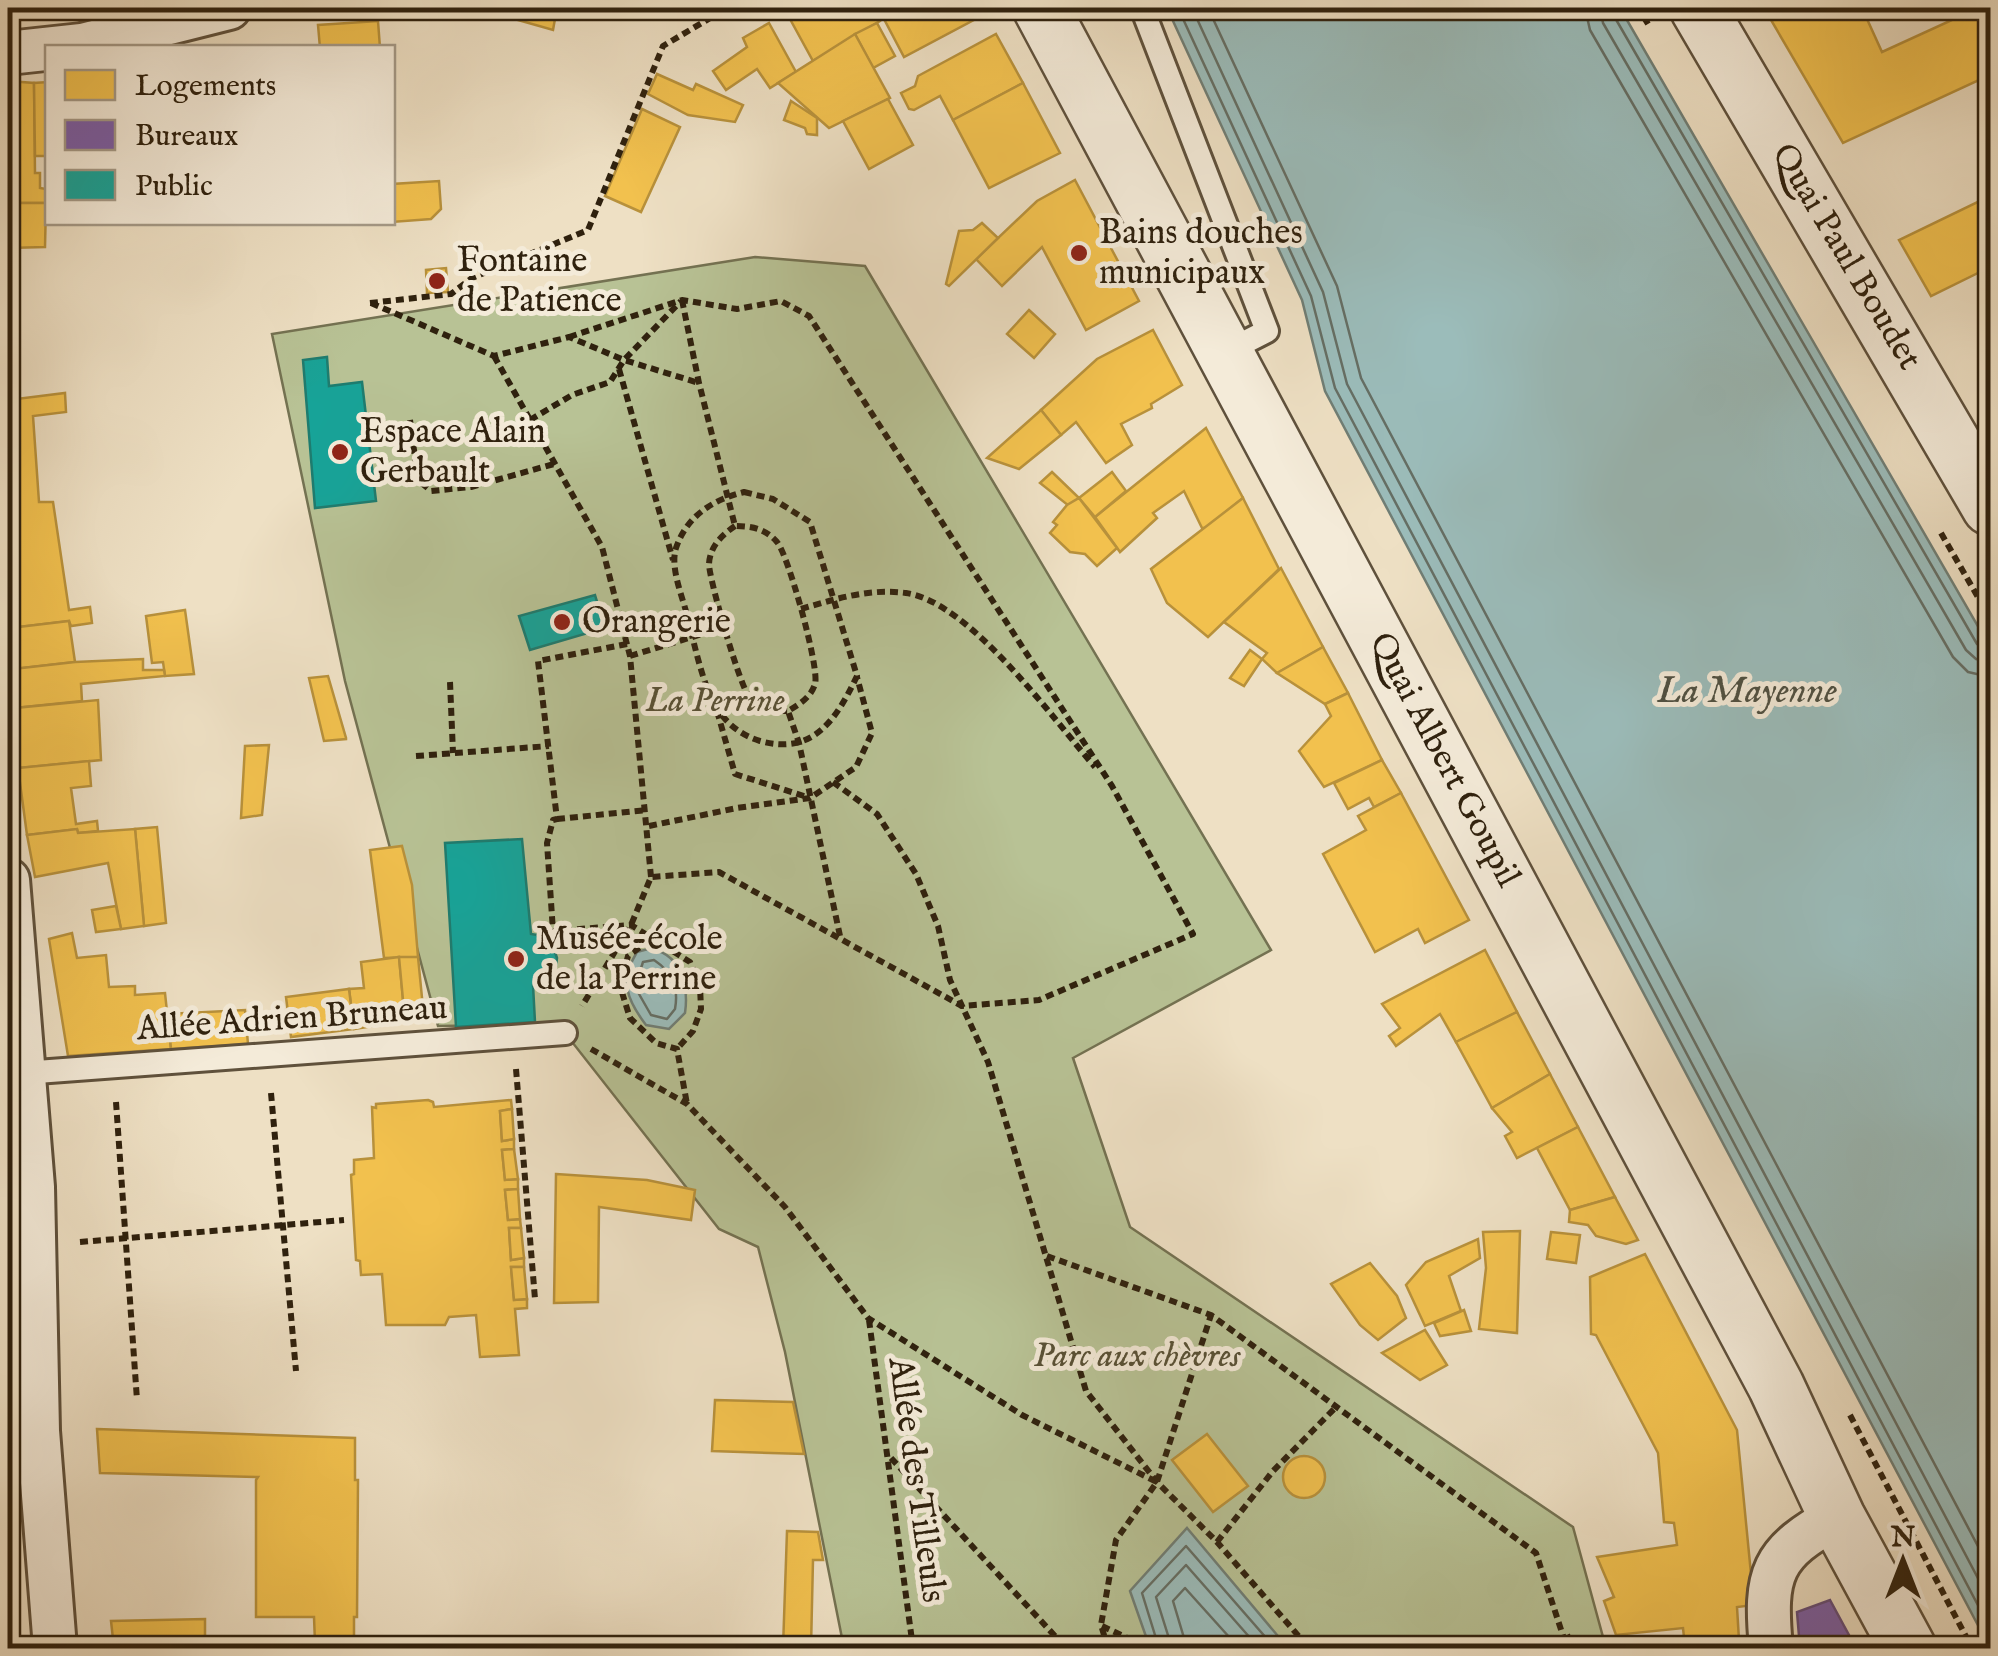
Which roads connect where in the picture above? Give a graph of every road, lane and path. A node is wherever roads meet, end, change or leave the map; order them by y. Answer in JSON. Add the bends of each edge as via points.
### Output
{"nodes":[{"id":1,"x":229,"y":8,"type":"edge"},
{"id":2,"x":728,"y":8,"type":"edge"},
{"id":3,"x":1041,"y":8,"type":"edge"},
{"id":4,"x":1142,"y":8,"type":"edge"},
{"id":5,"x":1698,"y":8,"type":"edge"},
{"id":6,"x":82,"y":45,"type":"edge"},
{"id":7,"x":45,"y":48,"type":"edge"},
{"id":8,"x":8,"y":52,"type":"edge"},
{"id":9,"x":682,"y":300,"type":"junction"},
{"id":10,"x":569,"y":337,"type":"junction"},
{"id":11,"x":1226,"y":352,"type":"junction"},
{"id":12,"x":494,"y":356,"type":"junction"},
{"id":13,"x":624,"y":360,"type":"junction"},
{"id":14,"x":619,"y":369,"type":"junction"},
{"id":15,"x":698,"y":383,"type":"junction"},
{"id":16,"x":410,"y":420,"type":"dead end"},
{"id":17,"x":530,"y":420,"type":"junction"},
{"id":18,"x":555,"y":464,"type":"junction"},
{"id":19,"x":728,"y":496,"type":"junction"},
{"id":20,"x":1990,"y":507,"type":"edge"},
{"id":21,"x":735,"y":526,"type":"junction"},
{"id":22,"x":674,"y":561,"type":"junction"},
{"id":23,"x":834,"y":600,"type":"junction"},
{"id":24,"x":800,"y":609,"type":"junction"},
{"id":25,"x":725,"y":627,"type":"junction"},
{"id":26,"x":692,"y":636,"type":"junction"},
{"id":27,"x":627,"y":644,"type":"junction"},
{"id":28,"x":630,"y":656,"type":"junction"},
{"id":29,"x":857,"y":676,"type":"junction"},
{"id":30,"x":450,"y":682,"type":"dead end"},
{"id":31,"x":716,"y":708,"type":"junction"},
{"id":32,"x":788,"y":711,"type":"junction"},
{"id":33,"x":799,"y":743,"type":"junction"},
{"id":34,"x":549,"y":746,"type":"junction"},
{"id":35,"x":453,"y":753,"type":"junction"},
{"id":36,"x":416,"y":756,"type":"dead end"},
{"id":37,"x":834,"y":782,"type":"junction"},
{"id":38,"x":1112,"y":786,"type":"junction"},
{"id":39,"x":810,"y":798,"type":"junction"},
{"id":40,"x":647,"y":810,"type":"junction"},
{"id":41,"x":557,"y":819,"type":"junction"},
{"id":42,"x":649,"y":826,"type":"junction"},
{"id":43,"x":652,"y":877,"type":"junction"},
{"id":44,"x":8,"y":880,"type":"edge"},
{"id":45,"x":631,"y":925,"type":"junction"},
{"id":46,"x":840,"y":937,"type":"junction"},
{"id":47,"x":650,"y":940,"type":"junction"},
{"id":48,"x":962,"y":1006,"type":"junction"},
{"id":49,"x":565,"y":1034,"type":"junction"},
{"id":50,"x":513,"y":1038,"type":"junction"},
{"id":51,"x":678,"y":1049,"type":"junction"},
{"id":52,"x":23,"y":1073,"type":"junction"},
{"id":53,"x":271,"y":1094,"type":"dead end"},
{"id":54,"x":116,"y":1102,"type":"dead end"},
{"id":55,"x":688,"y":1104,"type":"junction"},
{"id":56,"x":344,"y":1220,"type":"dead end"},
{"id":57,"x":283,"y":1226,"type":"junction"},
{"id":58,"x":126,"y":1238,"type":"junction"},
{"id":59,"x":85,"y":1242,"type":"dead end"},
{"id":60,"x":1046,"y":1255,"type":"junction"},
{"id":61,"x":535,"y":1298,"type":"dead end"},
{"id":62,"x":1210,"y":1315,"type":"junction"},
{"id":63,"x":868,"y":1318,"type":"junction"},
{"id":64,"x":296,"y":1371,"type":"dead end"},
{"id":65,"x":137,"y":1400,"type":"dead end"},
{"id":66,"x":1336,"y":1408,"type":"junction"},
{"id":67,"x":888,"y":1456,"type":"junction"},
{"id":68,"x":1157,"y":1482,"type":"junction"},
{"id":69,"x":1837,"y":1517,"type":"junction"},
{"id":70,"x":1217,"y":1542,"type":"junction"},
{"id":71,"x":1101,"y":1625,"type":"junction"},
{"id":72,"x":56,"y":1648,"type":"edge"},
{"id":73,"x":913,"y":1648,"type":"edge"},
{"id":74,"x":1066,"y":1648,"type":"edge"},
{"id":75,"x":1108,"y":1648,"type":"edge"},
{"id":76,"x":1140,"y":1648,"type":"edge"},
{"id":77,"x":1309,"y":1648,"type":"edge"},
{"id":78,"x":1571,"y":1648,"type":"edge"},
{"id":79,"x":1771,"y":1648,"type":"edge"},
{"id":80,"x":1908,"y":1648,"type":"edge"}],
"edges":[{"from":1,"to":6,"type":"street"},
{"from":2,"to":12,"type":"path","via":[[663,46],[588,230],[472,278],[451,294],[370,303]]},
{"from":3,"to":11,"type":"street","name":"Quai Albert Goupil"},
{"from":4,"to":11,"type":"lane","via":[[1266,331]]},
{"from":5,"to":20,"type":"street","name":"Quai Paul Boudet"},
{"from":7,"to":8,"type":"street"},
{"from":9,"to":10,"type":"path"},
{"from":9,"to":13,"type":"path"},
{"from":9,"to":15,"type":"path"},
{"from":9,"to":38,"type":"path","via":[[737,309],[781,301],[808,316]]},
{"from":10,"to":12,"type":"path"},
{"from":10,"to":13,"type":"path"},
{"from":11,"to":69,"type":"street","name":"Quai Albert Goupil","via":[[1776,1386]]},
{"from":12,"to":17,"type":"path"},
{"from":13,"to":14,"type":"path"},
{"from":13,"to":15,"type":"path"},
{"from":14,"to":17,"type":"path","via":[[610,382]]},
{"from":14,"to":22,"type":"path"},
{"from":15,"to":19,"type":"path"},
{"from":16,"to":18,"type":"path","via":[[418,480],[432,490],[471,488]]},
{"from":17,"to":18,"type":"path"},
{"from":18,"to":27,"type":"path","via":[[602,547]]},
{"from":19,"to":21,"type":"path"},
{"from":19,"to":22,"type":"path","via":[[698,513]]},
{"from":19,"to":23,"type":"path","via":[[760,494],[810,522]]},
{"from":21,"to":24,"type":"path","via":[[767,532],[783,549]]},
{"from":21,"to":25,"type":"path","via":[[716,544],[709,566]]},
{"from":22,"to":26,"type":"path"},
{"from":23,"to":24,"type":"path"},
{"from":23,"to":29,"type":"path"},
{"from":23,"to":38,"type":"path","via":[[907,593],[949,611],[986,642]]},
{"from":24,"to":32,"type":"path","via":[[817,680]]},
{"from":25,"to":26,"type":"path"},
{"from":25,"to":32,"type":"path","via":[[751,700]]},
{"from":26,"to":28,"type":"path"},
{"from":26,"to":31,"type":"path"},
{"from":27,"to":28,"type":"path"},
{"from":27,"to":34,"type":"path","via":[[538,661]]},
{"from":28,"to":40,"type":"path"},
{"from":29,"to":33,"type":"path","via":[[832,720]]},
{"from":29,"to":37,"type":"path","via":[[872,733],[856,767]]},
{"from":30,"to":35,"type":"path"},
{"from":31,"to":33,"type":"path","via":[[748,738]]},
{"from":31,"to":39,"type":"path","via":[[734,774]]},
{"from":32,"to":33,"type":"path"},
{"from":33,"to":39,"type":"path"},
{"from":34,"to":35,"type":"path"},
{"from":34,"to":41,"type":"path"},
{"from":35,"to":36,"type":"path"},
{"from":37,"to":39,"type":"path"},
{"from":37,"to":48,"type":"path","via":[[877,814],[898,842],[938,926]]},
{"from":38,"to":48,"type":"path","via":[[1192,934],[1039,1000]]},
{"from":39,"to":42,"type":"path"},
{"from":39,"to":46,"type":"path"},
{"from":40,"to":41,"type":"path"},
{"from":40,"to":42,"type":"path"},
{"from":41,"to":45,"type":"path","via":[[547,843],[553,931]]},
{"from":42,"to":43,"type":"path"},
{"from":43,"to":45,"type":"path"},
{"from":43,"to":46,"type":"path","via":[[719,872]]},
{"from":44,"to":52,"type":"street"},
{"from":45,"to":47,"type":"path"},
{"from":45,"to":49,"type":"path"},
{"from":46,"to":48,"type":"path"},
{"from":47,"to":51,"type":"path","via":[[690,962],[700,986],[701,1009]]},
{"from":47,"to":51,"type":"path","via":[[628,956],[620,986],[630,1018],[656,1043]]},
{"from":48,"to":60,"type":"path","via":[[988,1062]]},
{"from":49,"to":50,"type":"lane","name":"Allée Adrien Bruneau"},
{"from":49,"to":55,"type":"path"},
{"from":50,"to":52,"type":"lane","name":"Allée Adrien Bruneau"},
{"from":50,"to":61,"type":"path"},
{"from":51,"to":55,"type":"path"},
{"from":52,"to":72,"type":"street","via":[[33,1187],[38,1431]]},
{"from":53,"to":57,"type":"path"},
{"from":54,"to":58,"type":"path"},
{"from":55,"to":63,"type":"path","via":[[785,1207]]},
{"from":56,"to":57,"type":"path"},
{"from":57,"to":58,"type":"path"},
{"from":57,"to":64,"type":"path"},
{"from":58,"to":59,"type":"path"},
{"from":58,"to":65,"type":"path"},
{"from":60,"to":62,"type":"path"},
{"from":60,"to":68,"type":"path","via":[[1086,1391]]},
{"from":62,"to":66,"type":"path"},
{"from":62,"to":68,"type":"path"},
{"from":63,"to":67,"type":"path","name":"Allée des Tilleuls"},
{"from":63,"to":68,"type":"path","via":[[1022,1414]]},
{"from":66,"to":70,"type":"path","via":[[1274,1470]]},
{"from":66,"to":78,"type":"path","via":[[1536,1554]]},
{"from":67,"to":73,"type":"path","name":"Allée des Tilleuls"},
{"from":67,"to":74,"type":"path"},
{"from":68,"to":70,"type":"path"},
{"from":68,"to":71,"type":"path","via":[[1116,1540]]},
{"from":69,"to":79,"type":"street","via":[[1791,1544],[1777,1563],[1768,1612]]},
{"from":69,"to":80,"type":"street","name":"Quai Albert Goupil"},
{"from":70,"to":77,"type":"path"},
{"from":71,"to":75,"type":"path"},
{"from":71,"to":76,"type":"path"}]}
